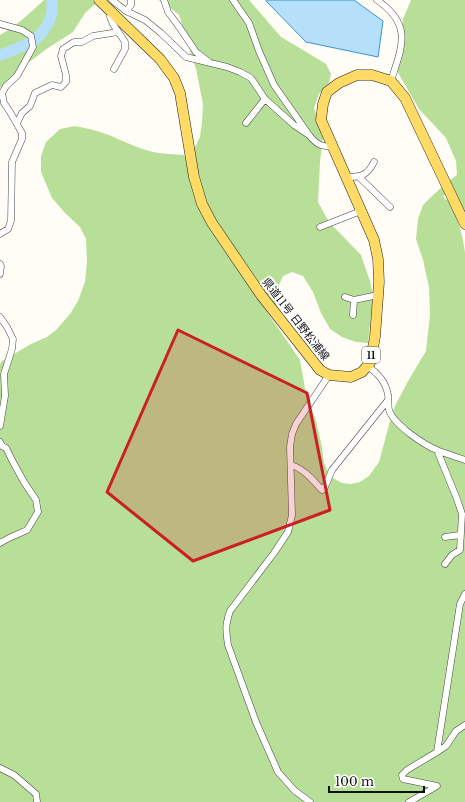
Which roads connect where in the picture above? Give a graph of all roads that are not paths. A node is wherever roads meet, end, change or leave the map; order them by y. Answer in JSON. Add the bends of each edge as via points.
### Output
{"nodes":[{"id":1,"x":99,"y":0,"type":"edge"},
{"id":2,"x":112,"y":0,"type":"edge"},
{"id":3,"x":131,"y":0,"type":"edge"},
{"id":4,"x":164,"y":0,"type":"edge"},
{"id":5,"x":233,"y":0,"type":"edge"},
{"id":6,"x":377,"y":0,"type":"edge"},
{"id":7,"x":111,"y":11,"type":"junction"},
{"id":8,"x":126,"y":11,"type":"junction"},
{"id":9,"x":0,"y":24,"type":"edge"},
{"id":10,"x":118,"y":32,"type":"junction"},
{"id":11,"x":212,"y":64,"type":"junction"},
{"id":12,"x":114,"y":69,"type":"dead end"},
{"id":13,"x":391,"y":81,"type":"junction"},
{"id":14,"x":265,"y":99,"type":"junction"},
{"id":15,"x":17,"y":123,"type":"junction"},
{"id":16,"x":246,"y":123,"type":"dead end"},
{"id":17,"x":309,"y":136,"type":"junction"},
{"id":18,"x":333,"y":147,"type":"junction"},
{"id":19,"x":374,"y":162,"type":"dead end"},
{"id":20,"x":346,"y":177,"type":"junction"},
{"id":21,"x":359,"y":177,"type":"junction"},
{"id":22,"x":390,"y":208,"type":"dead end"},
{"id":23,"x":361,"y":211,"type":"junction"},
{"id":24,"x":465,"y":224,"type":"edge"},
{"id":25,"x":320,"y":227,"type":"dead end"},
{"id":26,"x":0,"y":234,"type":"edge"},
{"id":27,"x":0,"y":264,"type":"edge"},
{"id":28,"x":0,"y":274,"type":"edge"},
{"id":29,"x":378,"y":295,"type":"junction"},
{"id":30,"x":345,"y":297,"type":"dead end"},
{"id":31,"x":354,"y":300,"type":"junction"},
{"id":32,"x":353,"y":315,"type":"dead end"},
{"id":33,"x":0,"y":317,"type":"edge"},
{"id":34,"x":367,"y":366,"type":"junction"},
{"id":35,"x":329,"y":375,"type":"junction"},
{"id":36,"x":388,"y":400,"type":"junction"},
{"id":37,"x":0,"y":426,"type":"edge"},
{"id":38,"x":0,"y":442,"type":"edge"},
{"id":39,"x":437,"y":450,"type":"junction"},
{"id":40,"x":465,"y":460,"type":"edge"},
{"id":41,"x":291,"y":465,"type":"junction"},
{"id":42,"x":462,"y":536,"type":"edge"},
{"id":43,"x":445,"y":537,"type":"dead end"},
{"id":44,"x":0,"y":543,"type":"edge"},
{"id":45,"x":445,"y":564,"type":"dead end"},
{"id":46,"x":465,"y":594,"type":"edge"},
{"id":47,"x":465,"y":725,"type":"edge"},
{"id":48,"x":437,"y":752,"type":"junction"},
{"id":49,"x":0,"y":768,"type":"edge"},
{"id":50,"x":37,"y":802,"type":"edge"},
{"id":51,"x":310,"y":802,"type":"edge"},
{"id":52,"x":409,"y":802,"type":"edge"}],
"edges":[{"from":1,"to":7,"type":"main road","name":"県道11号 日野松浦線"},
{"from":2,"to":8,"type":"street"},
{"from":3,"to":8,"type":"street"},
{"from":4,"to":11,"type":"street","via":[[168,12],[196,52]]},
{"from":5,"to":17,"type":"street","via":[[249,23],[274,85]]},
{"from":6,"to":13,"type":"street","via":[[395,16],[401,27],[401,51]]},
{"from":7,"to":10,"type":"street","via":[[110,17]]},
{"from":7,"to":35,"type":"main road","name":"県道11号 日野松浦線","via":[[160,59],[174,78],[180,93],[194,176],[202,204],[212,223],[261,295],[311,360]]},
{"from":8,"to":11,"type":"street","via":[[146,20],[186,57]]},
{"from":9,"to":15,"type":"street","via":[[22,30],[31,36],[33,47],[16,76],[2,93],[4,103]]},
{"from":10,"to":12,"type":"street","via":[[125,42],[125,49]]},
{"from":10,"to":15,"type":"street","via":[[93,36],[82,42],[74,42],[63,49],[61,56],[66,82],[62,87],[52,85],[35,93],[30,106],[22,113]]},
{"from":11,"to":14,"type":"street","via":[[227,67],[251,78]]},
{"from":13,"to":18,"type":"main road","number":"11","via":[[372,75],[357,75],[339,83],[328,92],[321,120]]},
{"from":13,"to":24,"type":"main road","via":[[404,98]]},
{"from":14,"to":16,"type":"street"},
{"from":14,"to":17,"type":"street"},
{"from":15,"to":26,"type":"street","via":[[22,139],[12,162],[11,221],[8,229]]},
{"from":17,"to":18,"type":"street","via":[[320,146]]},
{"from":18,"to":20,"type":"main road","number":"11"},
{"from":19,"to":21,"type":"street","via":[[370,170]]},
{"from":20,"to":21,"type":"street"},
{"from":20,"to":23,"type":"main road","number":"11"},
{"from":21,"to":22,"type":"street"},
{"from":23,"to":25,"type":"street"},
{"from":23,"to":29,"type":"main road","number":"11","via":[[374,240],[378,259]]},
{"from":27,"to":28,"type":"street"},
{"from":29,"to":31,"type":"street"},
{"from":29,"to":34,"type":"main road","number":"11","via":[[375,337],[370,363]]},
{"from":30,"to":31,"type":"street"},
{"from":31,"to":32,"type":"street"},
{"from":33,"to":37,"type":"street","via":[[14,339],[4,374],[5,396]]},
{"from":34,"to":35,"type":"main road","name":"県道11号 日野松浦線","number":"11","via":[[352,377]]},
{"from":34,"to":36,"type":"street","via":[[384,382]]},
{"from":35,"to":41,"type":"street","via":[[296,424],[290,447]]},
{"from":36,"to":39,"type":"street","via":[[389,410],[396,422]]},
{"from":36,"to":41,"type":"street","via":[[332,470],[324,489],[322,490],[306,473]]},
{"from":38,"to":44,"type":"street","via":[[36,500],[38,512],[27,530]]},
{"from":39,"to":40,"type":"street"},
{"from":39,"to":42,"type":"street","via":[[462,514]]},
{"from":41,"to":51,"type":"street","via":[[292,515],[288,532],[230,611],[226,621],[226,632],[228,645],[256,722],[278,772]]},
{"from":42,"to":43,"type":"street"},
{"from":42,"to":45,"type":"street","via":[[460,550]]},
{"from":46,"to":48,"type":"street","via":[[460,604]]},
{"from":47,"to":48,"type":"street"},
{"from":48,"to":52,"type":"street","via":[[402,775],[403,778],[437,786]]},
{"from":49,"to":50,"type":"street","via":[[14,775],[36,794]]}]}
